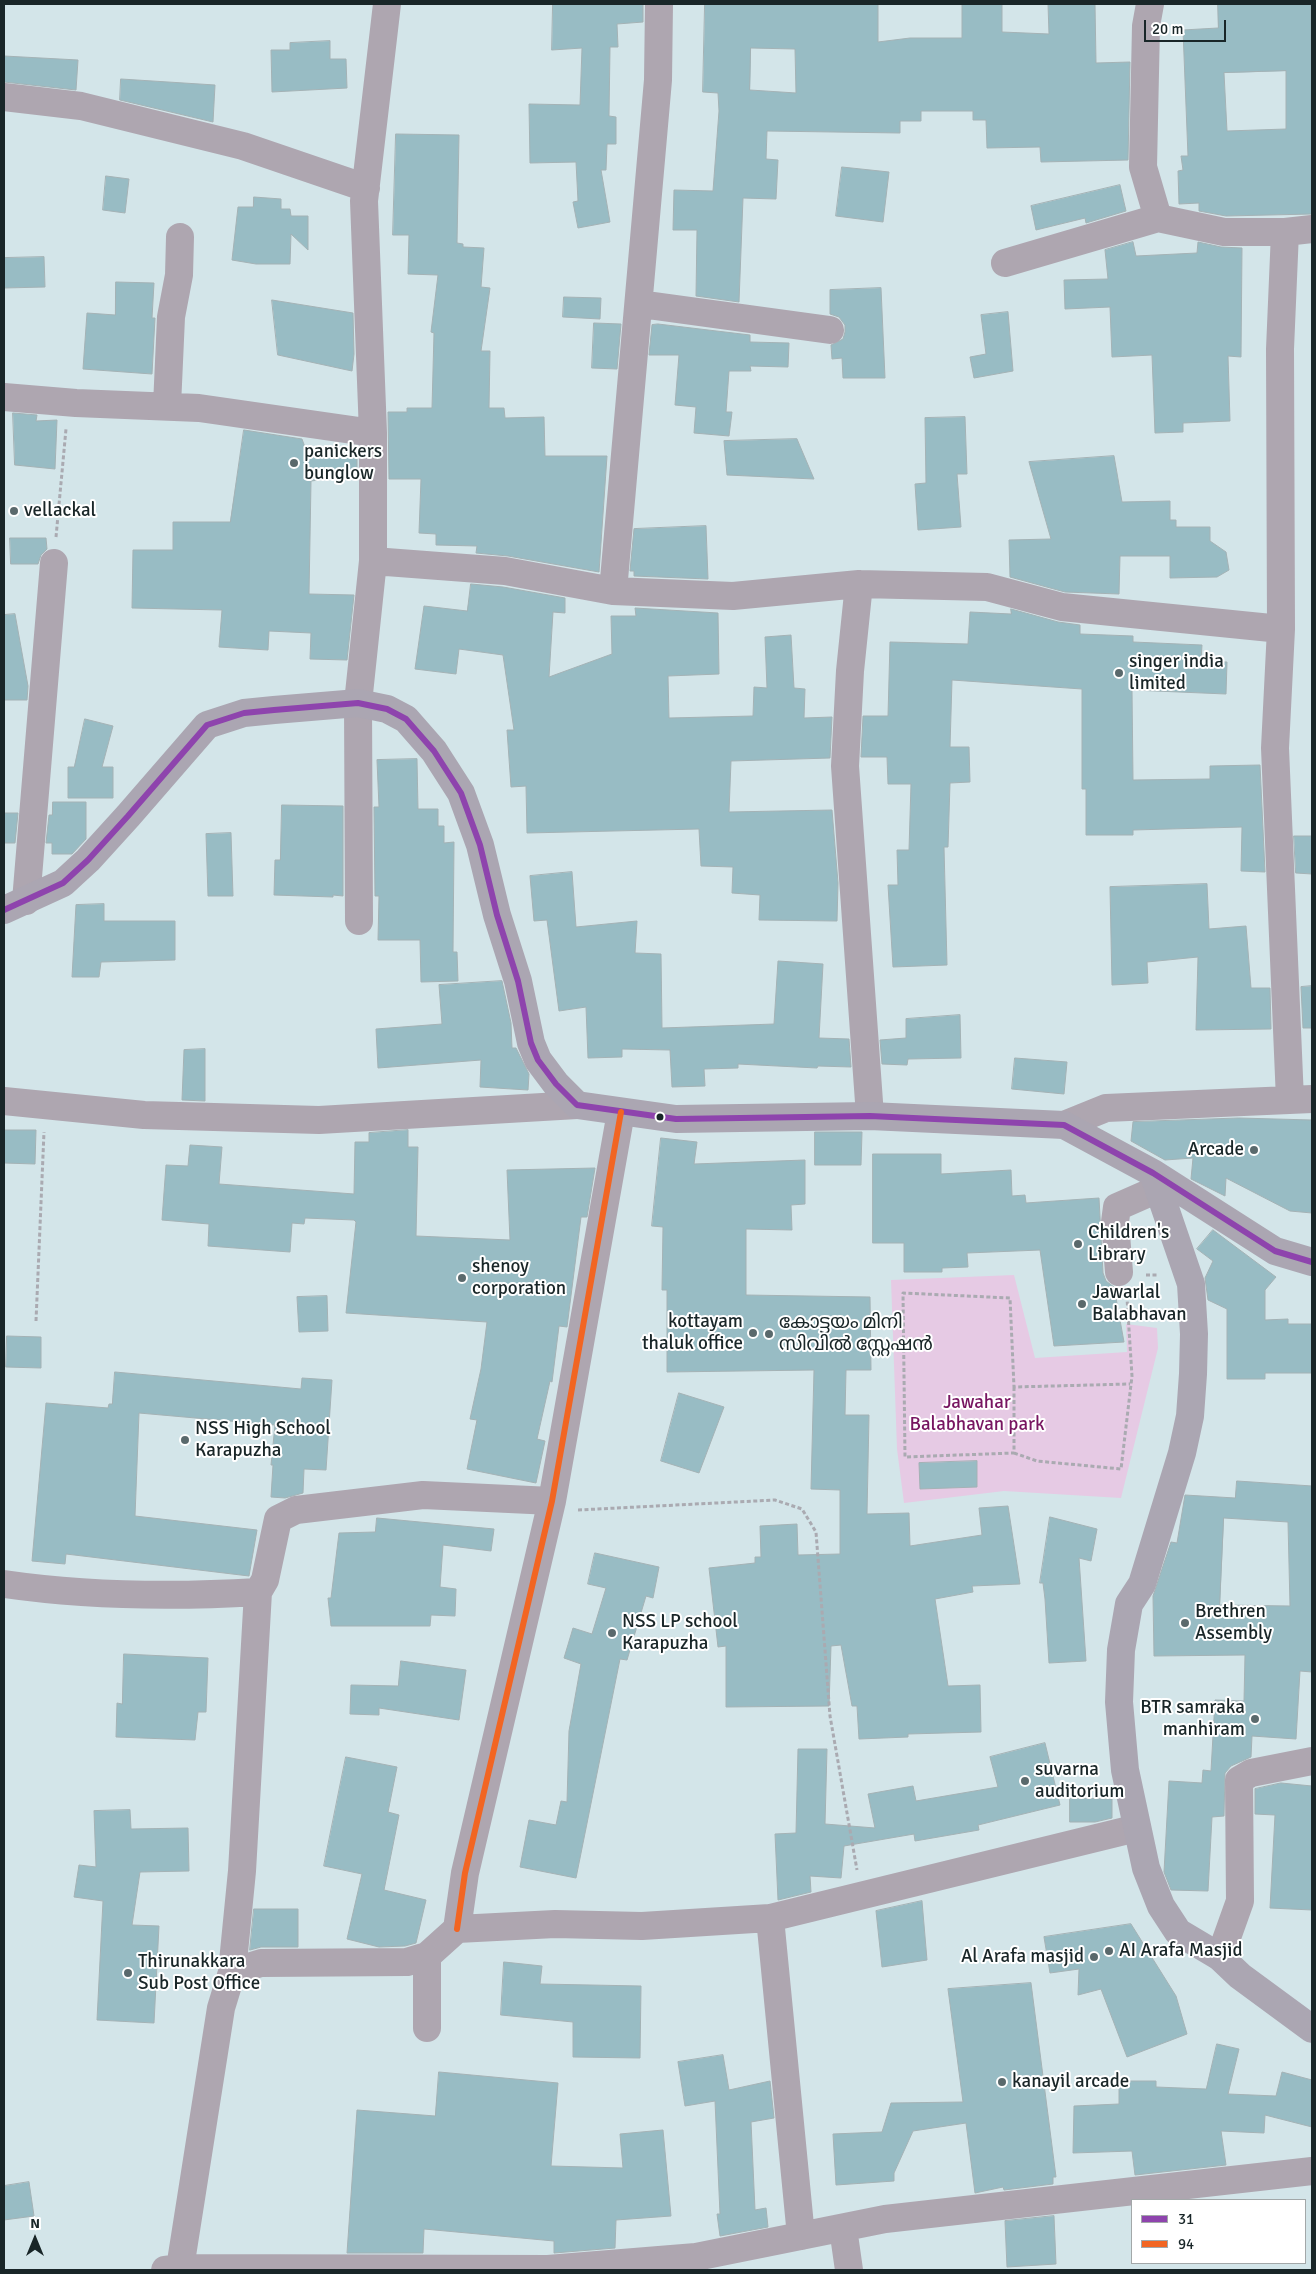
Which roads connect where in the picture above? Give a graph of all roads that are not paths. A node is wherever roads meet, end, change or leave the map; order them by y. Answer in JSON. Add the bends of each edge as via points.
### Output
{"nodes":[{"id":1,"x":387,"y":4,"type":"edge"},
{"id":2,"x":659,"y":4,"type":"edge"},
{"id":3,"x":1150,"y":4,"type":"edge"},
{"id":4,"x":4,"y":97,"type":"edge"},
{"id":5,"x":366,"y":188,"type":"junction"},
{"id":6,"x":1158,"y":218,"type":"junction"},
{"id":7,"x":1312,"y":229,"type":"edge"},
{"id":8,"x":1285,"y":232,"type":"junction"},
{"id":9,"x":180,"y":237,"type":"dead end"},
{"id":10,"x":1005,"y":263,"type":"dead end"},
{"id":11,"x":640,"y":304,"type":"junction"},
{"id":12,"x":830,"y":330,"type":"dead end"},
{"id":13,"x":4,"y":397,"type":"edge"},
{"id":14,"x":167,"y":406,"type":"junction"},
{"id":15,"x":373,"y":433,"type":"junction"},
{"id":16,"x":373,"y":560,"type":"junction"},
{"id":17,"x":54,"y":563,"type":"road end"},
{"id":18,"x":859,"y":584,"type":"junction"},
{"id":19,"x":613,"y":591,"type":"junction"},
{"id":20,"x":1281,"y":629,"type":"junction"},
{"id":21,"x":358,"y":704,"type":"junction"},
{"id":22,"x":15,"y":905,"type":"edge"},
{"id":23,"x":359,"y":922,"type":"dead end"},
{"id":24,"x":1301,"y":1100,"type":"edge"},
{"id":25,"x":4,"y":1101,"type":"edge"},
{"id":26,"x":577,"y":1105,"type":"junction"},
{"id":27,"x":621,"y":1112,"type":"junction"},
{"id":28,"x":870,"y":1116,"type":"junction"},
{"id":29,"x":1064,"y":1125,"type":"junction"},
{"id":30,"x":1155,"y":1181,"type":"junction"},
{"id":31,"x":1312,"y":1262,"type":"edge"},
{"id":32,"x":1122,"y":1282,"type":"road end"},
{"id":33,"x":551,"y":1506,"type":"junction"},
{"id":34,"x":4,"y":1584,"type":"edge"},
{"id":35,"x":258,"y":1592,"type":"junction"},
{"id":36,"x":1312,"y":1761,"type":"edge"},
{"id":37,"x":1137,"y":1828,"type":"junction"},
{"id":38,"x":1257,"y":1911,"type":"dead end"},
{"id":39,"x":770,"y":1918,"type":"junction"},
{"id":40,"x":457,"y":1929,"type":"junction"},
{"id":41,"x":427,"y":1956,"type":"junction"},
{"id":42,"x":1223,"y":1960,"type":"junction"},
{"id":43,"x":232,"y":1972,"type":"junction"},
{"id":44,"x":427,"y":2028,"type":"dead end"},
{"id":45,"x":1312,"y":2029,"type":"edge"},
{"id":46,"x":1312,"y":2171,"type":"edge"},
{"id":47,"x":843,"y":2228,"type":"junction"},
{"id":48,"x":801,"y":2236,"type":"junction"},
{"id":49,"x":173,"y":2269,"type":"edge"},
{"id":50,"x":439,"y":2270,"type":"edge"},
{"id":51,"x":849,"y":2270,"type":"edge"}],
"edges":[{"from":1,"to":5,"type":"street"},
{"from":2,"to":11,"type":"street","via":[[658,80]]},
{"from":3,"to":6,"type":"street","via":[[1146,26],[1143,167]]},
{"from":4,"to":5,"type":"street","via":[[81,106],[243,146]]},
{"from":5,"to":15,"type":"street"},
{"from":6,"to":8,"type":"street","via":[[1224,232]]},
{"from":6,"to":10,"type":"street"},
{"from":7,"to":8,"type":"street"},
{"from":8,"to":20,"type":"street","via":[[1280,349]]},
{"from":9,"to":14,"type":"street","via":[[179,275],[170,317]]},
{"from":11,"to":12,"type":"street"},
{"from":11,"to":19,"type":"street"},
{"from":13,"to":14,"type":"street"},
{"from":14,"to":15,"type":"street"},
{"from":15,"to":16,"type":"street"},
{"from":16,"to":19,"type":"street","via":[[505,570]]},
{"from":16,"to":21,"type":"street"},
{"from":17,"to":22,"type":"street"},
{"from":18,"to":19,"type":"street","via":[[733,596]]},
{"from":18,"to":20,"type":"street","via":[[987,587],[1062,607]]},
{"from":18,"to":28,"type":"street","via":[[845,766]]},
{"from":20,"to":24,"type":"street","via":[[1275,748]]},
{"from":21,"to":22,"type":"main road","via":[[244,714],[207,725],[88,860],[63,883]]},
{"from":21,"to":23,"type":"street"},
{"from":21,"to":26,"type":"main road","via":[[387,709],[406,719],[434,751],[461,793],[480,846],[518,981],[531,1043],[538,1060]]},
{"from":24,"to":29,"type":"street","via":[[1106,1108]]},
{"from":25,"to":26,"type":"street","via":[[144,1115],[319,1120]]},
{"from":26,"to":27,"type":"main road"},
{"from":27,"to":28,"type":"main road","via":[[676,1119]]},
{"from":27,"to":33,"type":"street"},
{"from":28,"to":29,"type":"main road"},
{"from":29,"to":30,"type":"main road"},
{"from":30,"to":31,"type":"main road","via":[[1275,1251]]},
{"from":30,"to":32,"type":"street","via":[[1117,1207],[1115,1222]]},
{"from":30,"to":37,"type":"main road","via":[[1191,1284],[1194,1334],[1190,1416],[1182,1453],[1142,1584],[1129,1604],[1121,1650],[1119,1702],[1125,1770]]},
{"from":33,"to":35,"type":"street","via":[[423,1494],[296,1510],[278,1519],[265,1580]]},
{"from":33,"to":40,"type":"street","via":[[465,1873]]},
{"from":34,"to":35,"type":"street","via":[[48,1590]]},
{"from":35,"to":43,"type":"street","via":[[242,1870]]},
{"from":36,"to":42,"type":"street","via":[[1251,1773],[1239,1780],[1240,1901]]},
{"from":37,"to":39,"type":"street"},
{"from":37,"to":42,"type":"main road","via":[[1146,1868],[1161,1906],[1178,1932]]},
{"from":38,"to":42,"type":"street"},
{"from":39,"to":40,"type":"street","via":[[642,1926],[554,1924]]},
{"from":39,"to":48,"type":"street"},
{"from":40,"to":41,"type":"street"},
{"from":41,"to":43,"type":"street","via":[[387,1963],[261,1963]]},
{"from":41,"to":44,"type":"street"},
{"from":42,"to":45,"type":"main road"},
{"from":43,"to":49,"type":"street","via":[[221,2008]]},
{"from":46,"to":47,"type":"street","via":[[904,2216]]},
{"from":47,"to":48,"type":"street"},
{"from":47,"to":51,"type":"street"},
{"from":48,"to":50,"type":"street","via":[[696,2257],[548,2269]]},
{"from":49,"to":50,"type":"street"}]}
